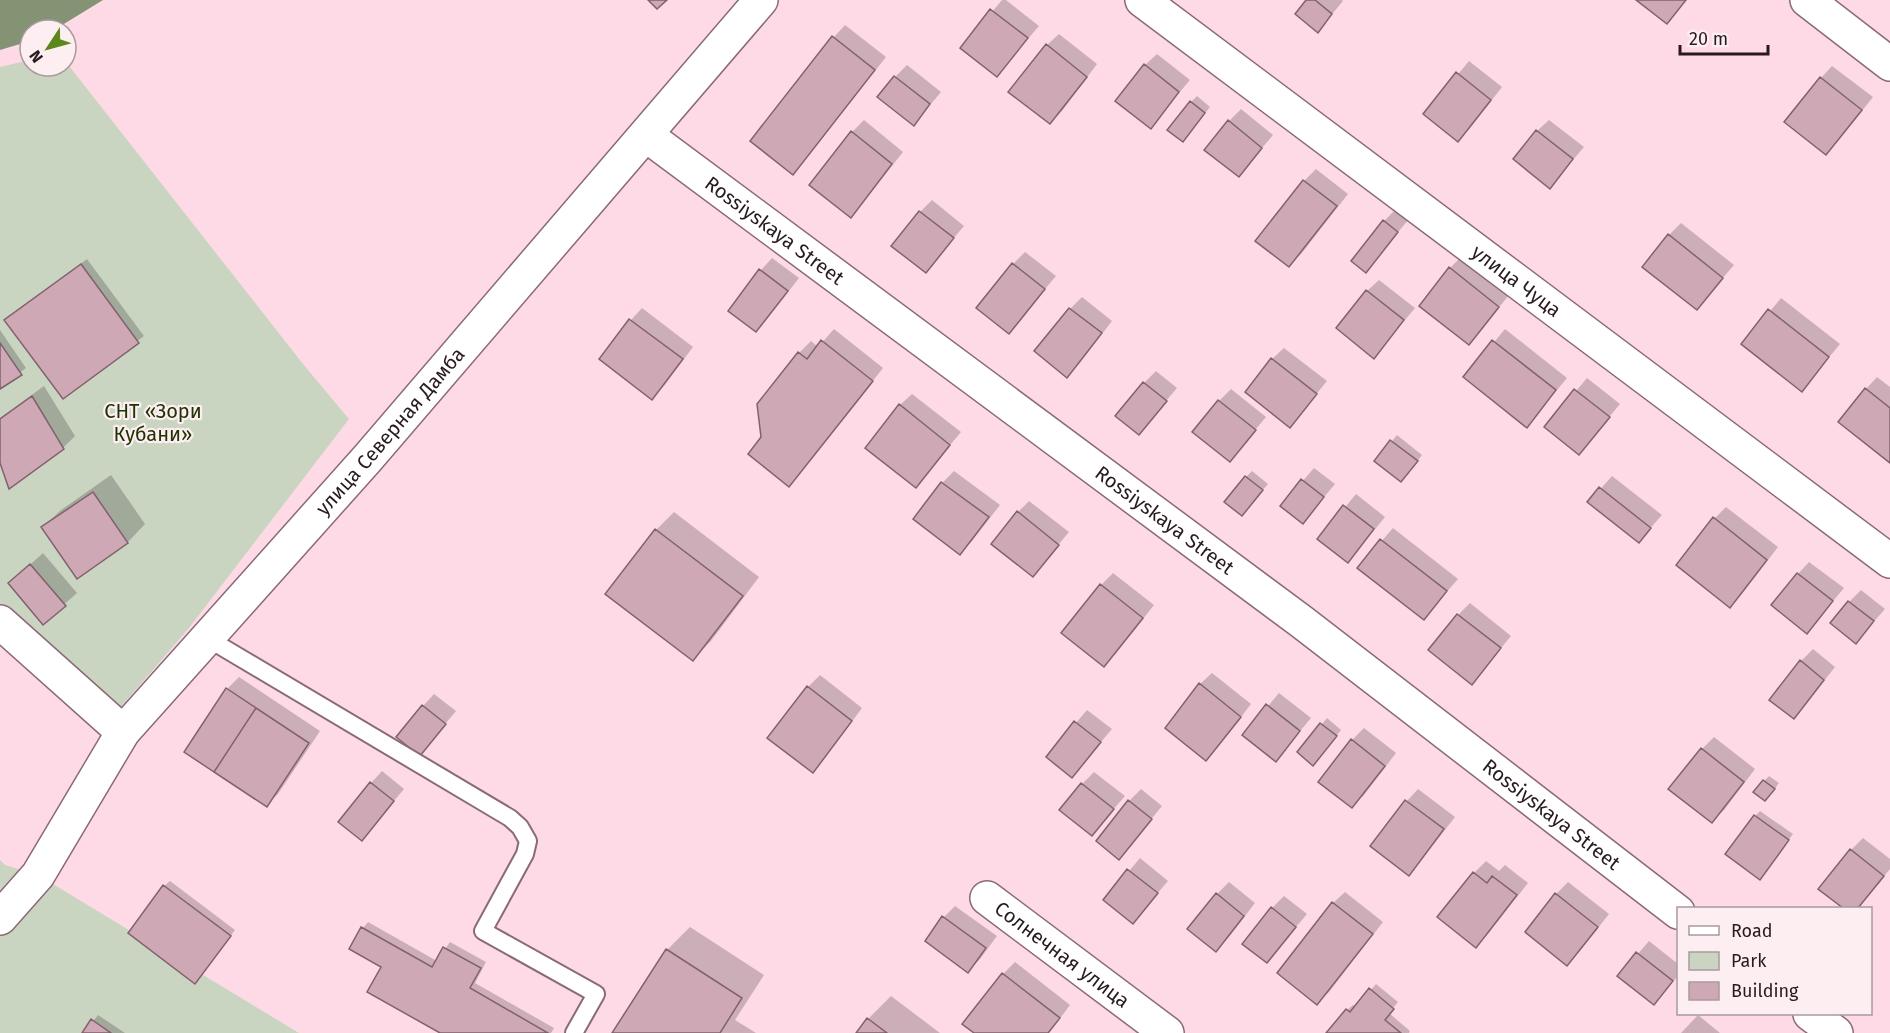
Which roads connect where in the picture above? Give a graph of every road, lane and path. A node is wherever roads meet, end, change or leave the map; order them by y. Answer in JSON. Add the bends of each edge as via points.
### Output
{"nodes":[{"id":1,"x":762,"y":0,"type":"edge"},
{"id":2,"x":1142,"y":0,"type":"edge"},
{"id":3,"x":1807,"y":0,"type":"edge"},
{"id":4,"x":1890,"y":64,"type":"edge"},
{"id":5,"x":646,"y":135,"type":"junction"},
{"id":6,"x":1890,"y":561,"type":"edge"},
{"id":7,"x":0,"y":622,"type":"edge"},
{"id":8,"x":207,"y":638,"type":"junction"},
{"id":9,"x":123,"y":732,"type":"junction"},
{"id":10,"x":987,"y":898,"type":"dead end"},
{"id":11,"x":1677,"y":911,"type":"edge"},
{"id":12,"x":0,"y":918,"type":"edge"},
{"id":13,"x":1811,"y":1015,"type":"edge"},
{"id":14,"x":574,"y":1033,"type":"edge"},
{"id":15,"x":1167,"y":1033,"type":"edge"},
{"id":16,"x":1836,"y":1033,"type":"edge"}],
"edges":[{"from":1,"to":5,"type":"street","name":"улица Северная Дамба"},
{"from":2,"to":6,"type":"street","name":"улица Чуца"},
{"from":3,"to":4,"type":"street"},
{"from":5,"to":8,"type":"street","name":"улица Северная Дамба"},
{"from":5,"to":11,"type":"street","name":"Rossiyskaya Street","via":[[1302,622]]},
{"from":7,"to":9,"type":"street"},
{"from":8,"to":9,"type":"street","name":"улица Северная Дамба"},
{"from":8,"to":14,"type":"lane","via":[[520,827],[528,841],[525,854],[483,931],[596,994]]},
{"from":9,"to":12,"type":"street","name":"улица Северная Дамба","via":[[38,876]]},
{"from":10,"to":15,"type":"street","name":"Солнечная улица"},
{"from":13,"to":16,"type":"street"}]}
